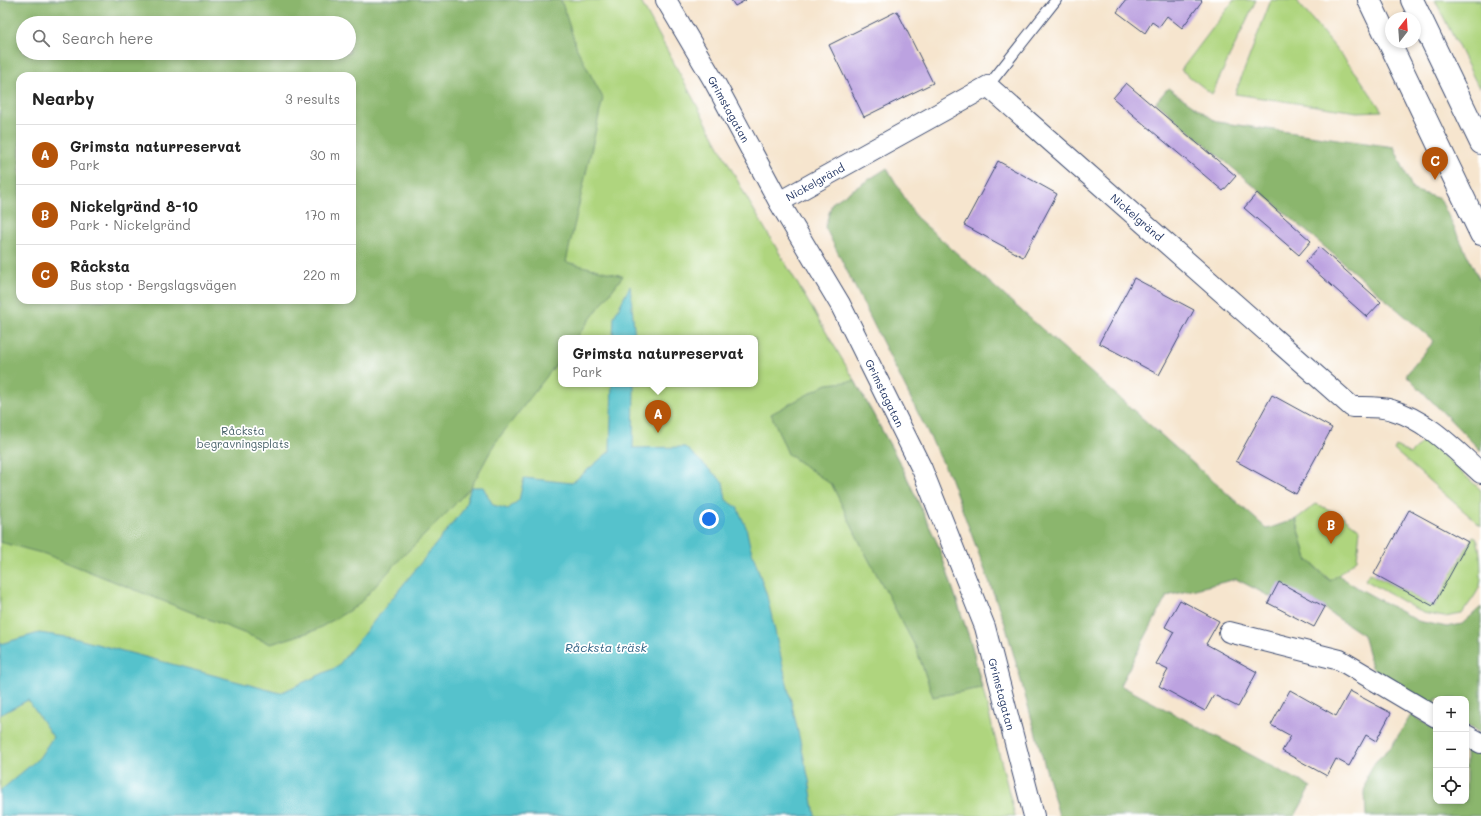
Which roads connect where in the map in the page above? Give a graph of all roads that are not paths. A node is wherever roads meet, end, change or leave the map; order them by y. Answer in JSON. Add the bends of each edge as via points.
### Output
{"nodes":[{"id":1,"x":666,"y":0,"type":"edge"},
{"id":2,"x":1056,"y":0,"type":"edge"},
{"id":3,"x":1369,"y":0,"type":"edge"},
{"id":4,"x":1412,"y":0,"type":"edge"},
{"id":5,"x":988,"y":86,"type":"junction"},
{"id":6,"x":1481,"y":143,"type":"edge"},
{"id":7,"x":779,"y":202,"type":"junction"},
{"id":8,"x":1481,"y":234,"type":"edge"},
{"id":9,"x":1481,"y":473,"type":"edge"},
{"id":10,"x":1229,"y":632,"type":"dead end"},
{"id":11,"x":1433,"y":715,"type":"edge"},
{"id":12,"x":1469,"y":737,"type":"edge"},
{"id":13,"x":1481,"y":743,"type":"edge"},
{"id":14,"x":1034,"y":816,"type":"edge"}],
"edges":[{"from":1,"to":7,"type":"street","name":"Grimstagatan"},
{"from":2,"to":5,"type":"lane"},
{"from":3,"to":8,"type":"main road"},
{"from":4,"to":6,"type":"main road"},
{"from":5,"to":7,"type":"street","name":"Nickelgränd"},
{"from":5,"to":9,"type":"street","name":"Nickelgränd","via":[[1352,407],[1391,409],[1407,416],[1434,432]]},
{"from":7,"to":14,"type":"street","name":"Grimstagatan","via":[[840,304],[922,469],[985,627]]},
{"from":10,"to":11,"type":"street","via":[[1340,660]]},
{"from":12,"to":13,"type":"street"}]}
